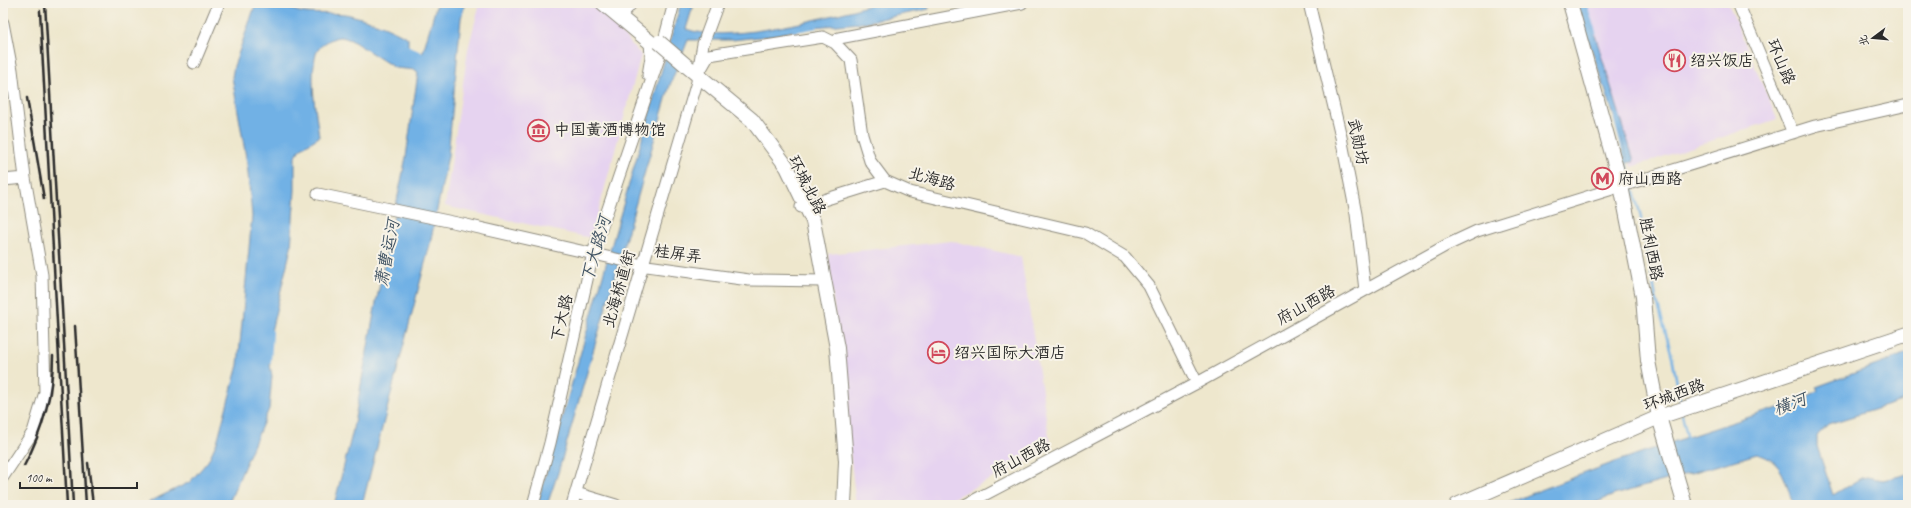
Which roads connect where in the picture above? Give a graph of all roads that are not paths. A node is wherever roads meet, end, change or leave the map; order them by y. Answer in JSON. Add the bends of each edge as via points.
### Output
{"nodes":[{"id":1,"x":219,"y":3,"type":"edge"},
{"id":2,"x":603,"y":3,"type":"edge"},
{"id":3,"x":613,"y":3,"type":"edge"},
{"id":4,"x":673,"y":3,"type":"edge"},
{"id":5,"x":718,"y":3,"type":"edge"},
{"id":6,"x":1022,"y":3,"type":"edge"},
{"id":7,"x":1309,"y":3,"type":"edge"},
{"id":8,"x":1562,"y":3,"type":"edge"},
{"id":9,"x":1570,"y":3,"type":"edge"},
{"id":10,"x":1738,"y":3,"type":"edge"},
{"id":11,"x":628,"y":7,"type":"edge"},
{"id":12,"x":3,"y":23,"type":"edge"},
{"id":13,"x":835,"y":43,"type":"junction"},
{"id":14,"x":655,"y":44,"type":"junction"},
{"id":15,"x":194,"y":63,"type":"dead end"},
{"id":16,"x":692,"y":74,"type":"junction"},
{"id":17,"x":649,"y":90,"type":"junction"},
{"id":18,"x":1908,"y":105,"type":"edge"},
{"id":19,"x":1793,"y":133,"type":"junction"},
{"id":20,"x":25,"y":178,"type":"junction"},
{"id":21,"x":3,"y":180,"type":"edge"},
{"id":22,"x":885,"y":181,"type":"junction"},
{"id":23,"x":1617,"y":187,"type":"junction"},
{"id":24,"x":318,"y":194,"type":"dead end"},
{"id":25,"x":804,"y":206,"type":"junction"},
{"id":26,"x":593,"y":253,"type":"junction"},
{"id":27,"x":642,"y":264,"type":"junction"},
{"id":28,"x":822,"y":281,"type":"junction"},
{"id":29,"x":1365,"y":290,"type":"junction"},
{"id":30,"x":1908,"y":334,"type":"edge"},
{"id":31,"x":1197,"y":383,"type":"junction"},
{"id":32,"x":1660,"y":416,"type":"junction"},
{"id":33,"x":3,"y":477,"type":"edge"},
{"id":34,"x":576,"y":493,"type":"junction"},
{"id":35,"x":533,"y":505,"type":"edge"},
{"id":36,"x":572,"y":505,"type":"edge"},
{"id":37,"x":616,"y":505,"type":"edge"},
{"id":38,"x":835,"y":505,"type":"edge"},
{"id":39,"x":844,"y":505,"type":"edge"},
{"id":40,"x":965,"y":505,"type":"edge"},
{"id":41,"x":1457,"y":505,"type":"edge"},
{"id":42,"x":1676,"y":505,"type":"edge"},
{"id":43,"x":1685,"y":505,"type":"edge"}],
"edges":[{"from":1,"to":15,"type":"street"},
{"from":2,"to":14,"type":"main road","name":"环城北路"},
{"from":3,"to":11,"type":"main road","name":"环城北路"},
{"from":4,"to":17,"type":"street","name":"下大路"},
{"from":5,"to":16,"type":"street"},
{"from":6,"to":13,"type":"street","via":[[839,38]]},
{"from":7,"to":29,"type":"street","name":"武勋坊","via":[[1355,206]]},
{"from":8,"to":23,"type":"main road","name":"胜利西路"},
{"from":9,"to":23,"type":"main road","name":"胜利西路"},
{"from":10,"to":19,"type":"street","name":"环山路"},
{"from":11,"to":14,"type":"main road","name":"环城北路"},
{"from":12,"to":20,"type":"street","via":[[12,70]]},
{"from":13,"to":16,"type":"street","via":[[823,37],[709,55]]},
{"from":13,"to":22,"type":"street","name":"北海路","via":[[851,60],[862,135],[870,161]]},
{"from":14,"to":16,"type":"main road","name":"环城北路","bridge":true},
{"from":14,"to":17,"type":"street","via":[[647,82]]},
{"from":16,"to":25,"type":"main road","name":"环城北路","via":[[752,120],[787,167]]},
{"from":16,"to":27,"type":"street","name":"北海桥直街"},
{"from":17,"to":26,"type":"street","name":"下大路"},
{"from":18,"to":19,"type":"street","name":"府山西路"},
{"from":19,"to":23,"type":"street","name":"府山西路"},
{"from":20,"to":21,"type":"street"},
{"from":20,"to":33,"type":"street","via":[[42,275],[45,392],[34,432]]},
{"from":22,"to":25,"type":"street"},
{"from":22,"to":31,"type":"street","name":"北海路","via":[[910,192],[1085,233],[1125,257],[1149,286]]},
{"from":23,"to":29,"type":"street","name":"府山西路","via":[[1477,231]]},
{"from":23,"to":32,"type":"main road","name":"胜利西路","via":[[1643,297],[1648,361]]},
{"from":24,"to":26,"type":"street","name":"桂屏弄"},
{"from":25,"to":28,"type":"main road","name":"环城北路","via":[[813,220]]},
{"from":26,"to":27,"type":"street","name":"桂屏弄"},
{"from":26,"to":35,"type":"street","name":"下大路","via":[[550,443]]},
{"from":27,"to":28,"type":"street","name":"桂屏弄","via":[[749,280]]},
{"from":27,"to":34,"type":"street","name":"北海桥直街"},
{"from":28,"to":38,"type":"main road","name":"环城北路","via":[[839,467]]},
{"from":28,"to":39,"type":"main road","name":"环城北路","via":[[837,348],[846,460]]},
{"from":29,"to":31,"type":"street","name":"府山西路"},
{"from":30,"to":32,"type":"main road","name":"环城西路"},
{"from":31,"to":40,"type":"street","name":"府山西路"},
{"from":32,"to":41,"type":"main road","name":"环城西路"},
{"from":32,"to":42,"type":"main road","name":"胜利西路","via":[[1657,440]]},
{"from":32,"to":43,"type":"main road","name":"胜利西路"},
{"from":34,"to":36,"type":"street","name":"北海桥直街"},
{"from":34,"to":37,"type":"street"}]}
